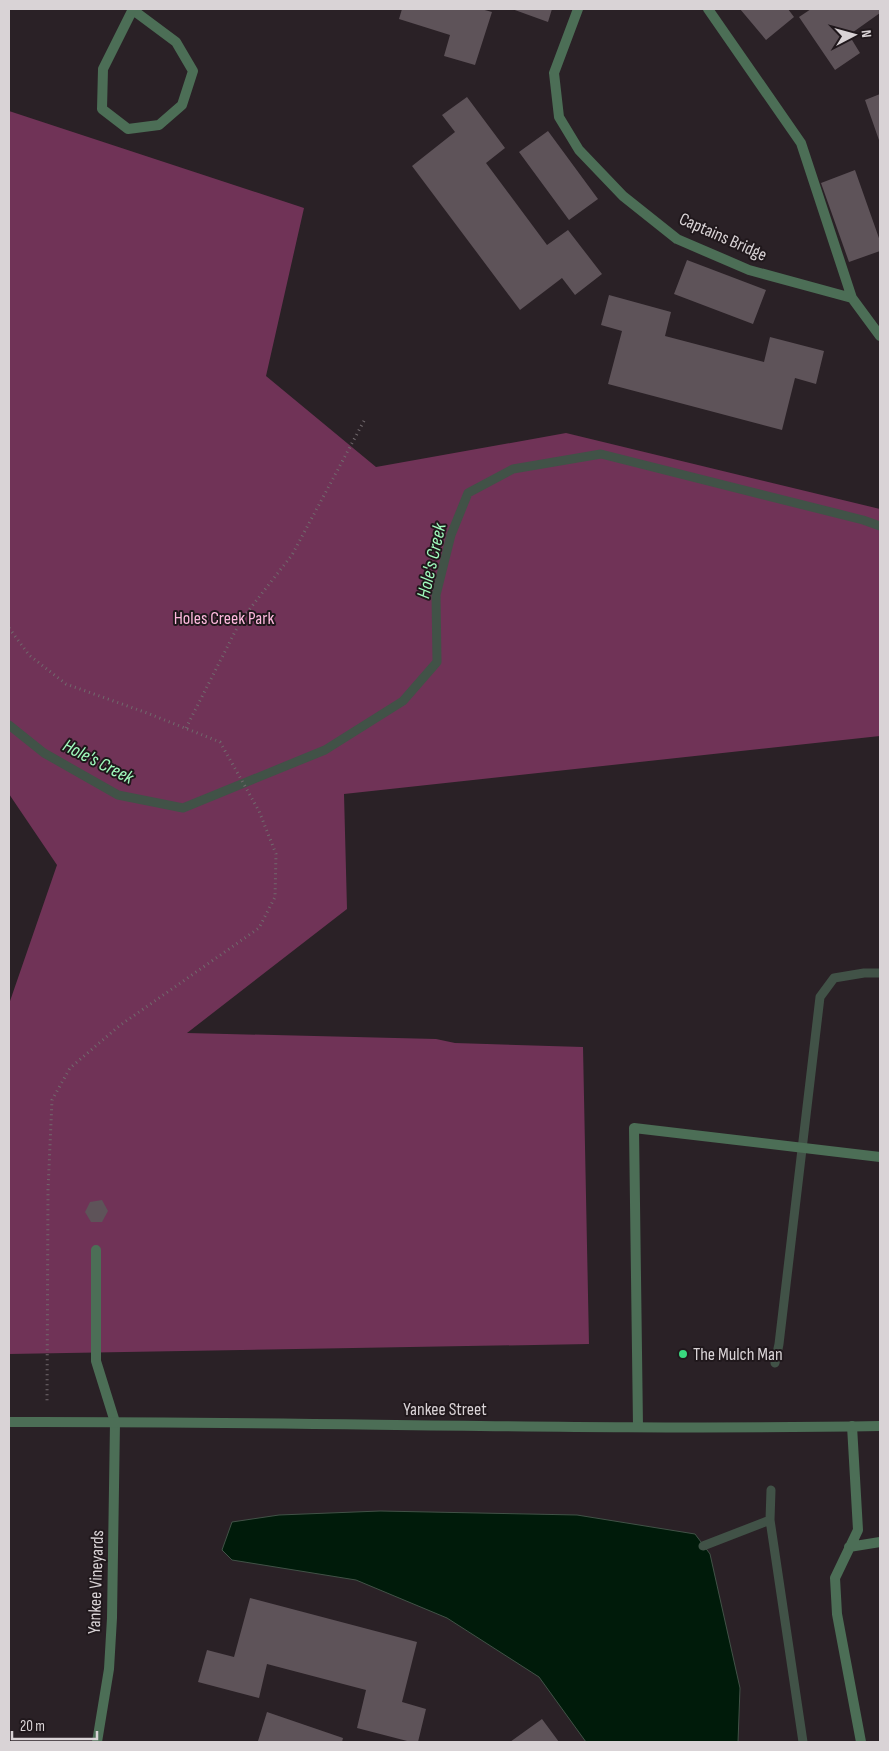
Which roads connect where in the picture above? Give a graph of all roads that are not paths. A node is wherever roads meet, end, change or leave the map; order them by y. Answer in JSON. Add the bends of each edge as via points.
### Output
{"nodes":[{"id":1,"x":578,"y":9,"type":"edge"},
{"id":2,"x":708,"y":9,"type":"edge"},
{"id":3,"x":133,"y":10,"type":"edge"},
{"id":4,"x":852,"y":298,"type":"junction"},
{"id":5,"x":880,"y":336,"type":"edge"},
{"id":6,"x":880,"y":1157,"type":"edge"},
{"id":7,"x":96,"y":1250,"type":"dead end"},
{"id":8,"x":9,"y":1422,"type":"edge"},
{"id":9,"x":115,"y":1422,"type":"junction"},
{"id":10,"x":638,"y":1426,"type":"junction"},
{"id":11,"x":852,"y":1426,"type":"junction"},
{"id":12,"x":880,"y":1426,"type":"edge"},
{"id":13,"x":880,"y":1542,"type":"edge"},
{"id":14,"x":849,"y":1547,"type":"junction"},
{"id":15,"x":97,"y":1742,"type":"edge"},
{"id":16,"x":861,"y":1742,"type":"edge"}],
"edges":[{"from":1,"to":4,"type":"street","name":"Captains Bridge","via":[[554,72],[559,118],[579,150],[610,183],[677,239],[749,270]]},
{"from":2,"to":4,"type":"street","via":[[801,142]]},
{"from":3,"to":3,"type":"street","via":[[103,69],[102,110],[128,129],[159,126],[182,105],[193,71],[176,42]]},
{"from":4,"to":5,"type":"street"},
{"from":6,"to":10,"type":"street","via":[[634,1128]]},
{"from":7,"to":9,"type":"street","name":"Yankee Vineyards","via":[[96,1361]]},
{"from":8,"to":9,"type":"street","name":"Yankee Street"},
{"from":9,"to":10,"type":"street","name":"Yankee Street"},
{"from":9,"to":15,"type":"street","name":"Yankee Vineyards","via":[[109,1669]]},
{"from":10,"to":11,"type":"street","name":"Yankee Street"},
{"from":11,"to":12,"type":"street","name":"Yankee Street"},
{"from":11,"to":14,"type":"street","via":[[858,1530]]},
{"from":13,"to":14,"type":"street"},
{"from":14,"to":16,"type":"street","via":[[835,1578],[837,1614]]}]}
